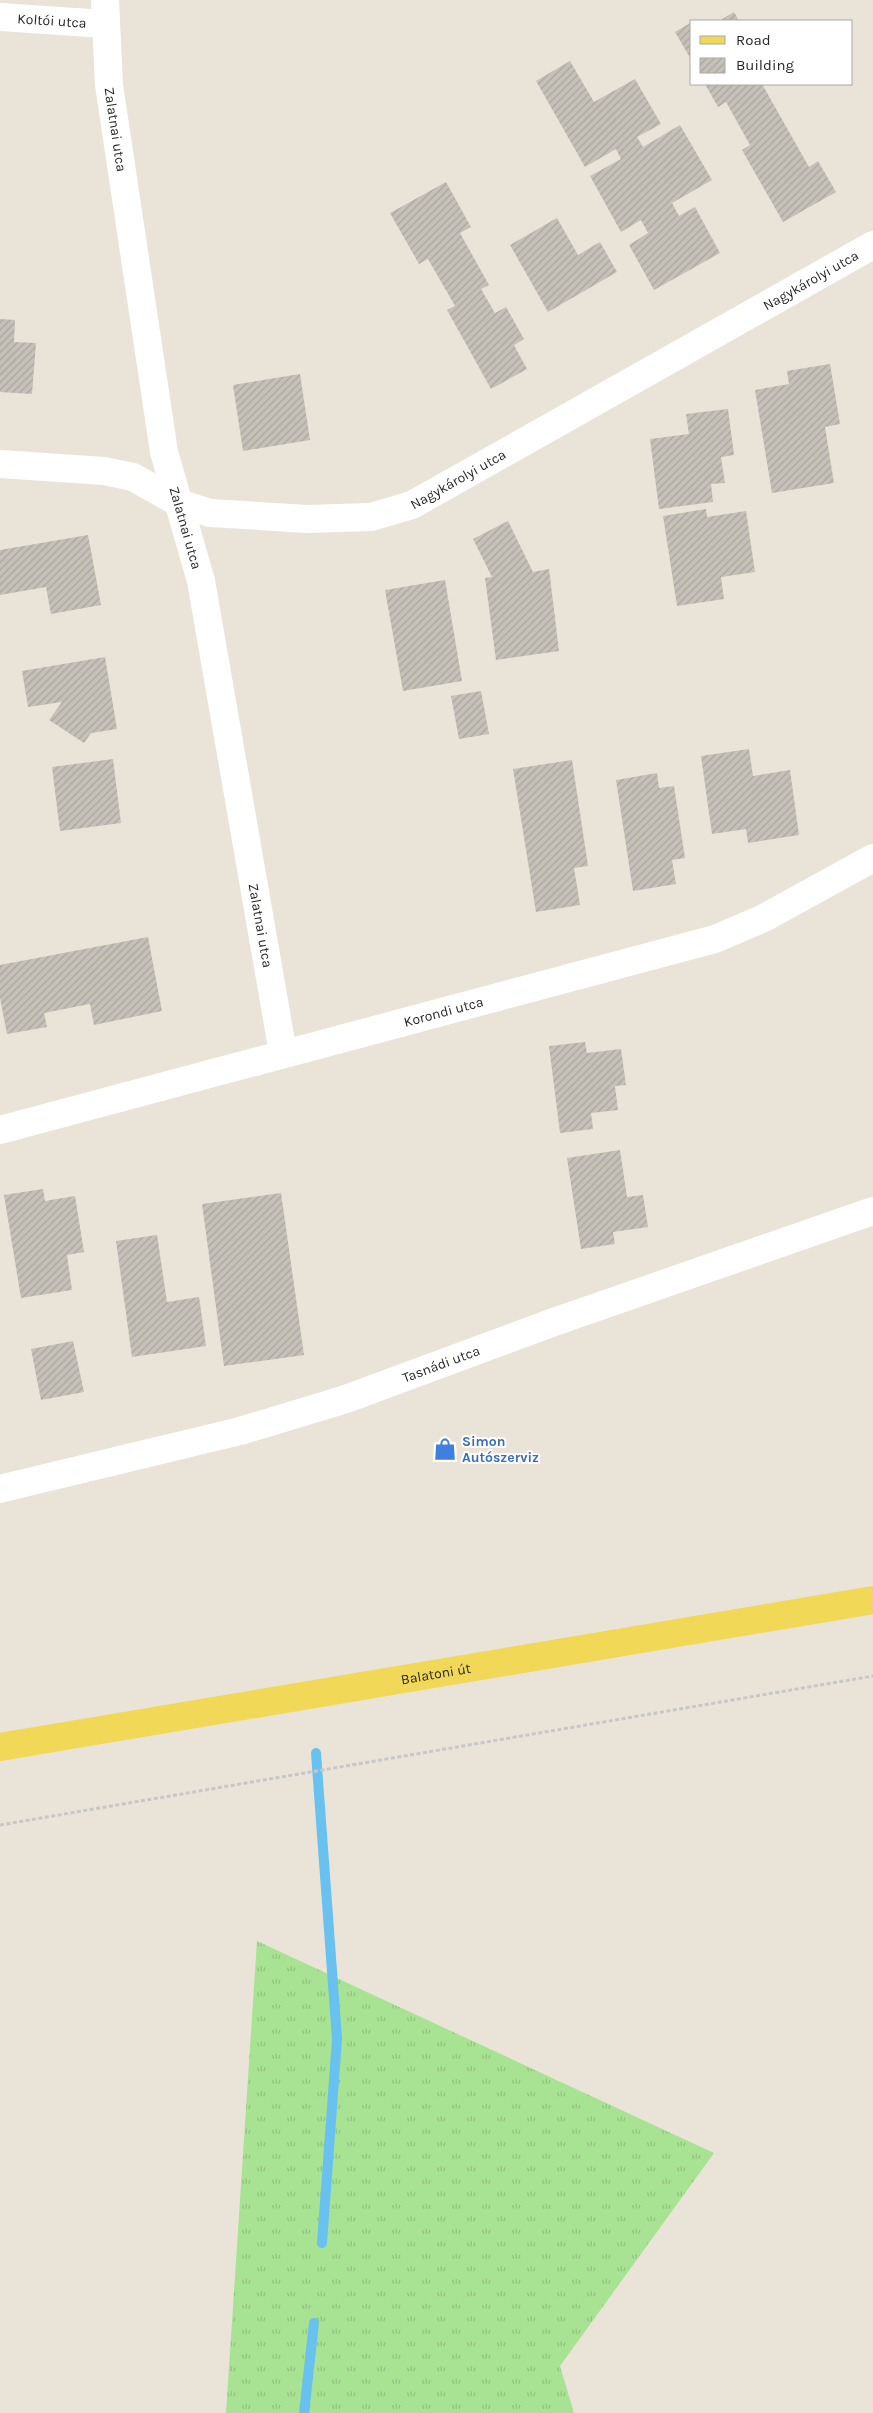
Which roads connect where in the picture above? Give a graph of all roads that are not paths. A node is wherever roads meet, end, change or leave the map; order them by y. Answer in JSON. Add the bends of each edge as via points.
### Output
{"nodes":[{"id":1,"x":105,"y":12,"type":"edge"},
{"id":2,"x":0,"y":17,"type":"edge"},
{"id":3,"x":873,"y":245,"type":"edge"},
{"id":4,"x":0,"y":464,"type":"edge"},
{"id":5,"x":179,"y":503,"type":"junction"},
{"id":6,"x":873,"y":858,"type":"edge"},
{"id":7,"x":283,"y":1053,"type":"junction"},
{"id":8,"x":0,"y":1130,"type":"edge"},
{"id":9,"x":873,"y":1211,"type":"edge"},
{"id":10,"x":0,"y":1489,"type":"edge"},
{"id":11,"x":873,"y":1600,"type":"edge"},
{"id":12,"x":0,"y":1748,"type":"edge"}],
"edges":[{"from":1,"to":2,"type":"street","name":"Koltói utca"},
{"from":1,"to":5,"type":"street","name":"Zalatnai utca","via":[[109,86],[163,442]]},
{"from":3,"to":5,"type":"street","name":"Nagykárolyi utca","via":[[412,506],[371,517],[307,518],[210,513]]},
{"from":4,"to":5,"type":"street","name":"Nagykárolyi utca","via":[[104,471],[133,477]]},
{"from":5,"to":7,"type":"street","name":"Zalatnai utca","via":[[201,581]]},
{"from":6,"to":7,"type":"street","name":"Korondi utca","via":[[764,918],[715,939]]},
{"from":7,"to":8,"type":"street","name":"Korondi utca"},
{"from":9,"to":10,"type":"street","name":"Tasnádi utca","via":[[554,1322],[346,1399],[240,1431]]},
{"from":11,"to":12,"type":"main road","name":"Balatoni út"}]}
